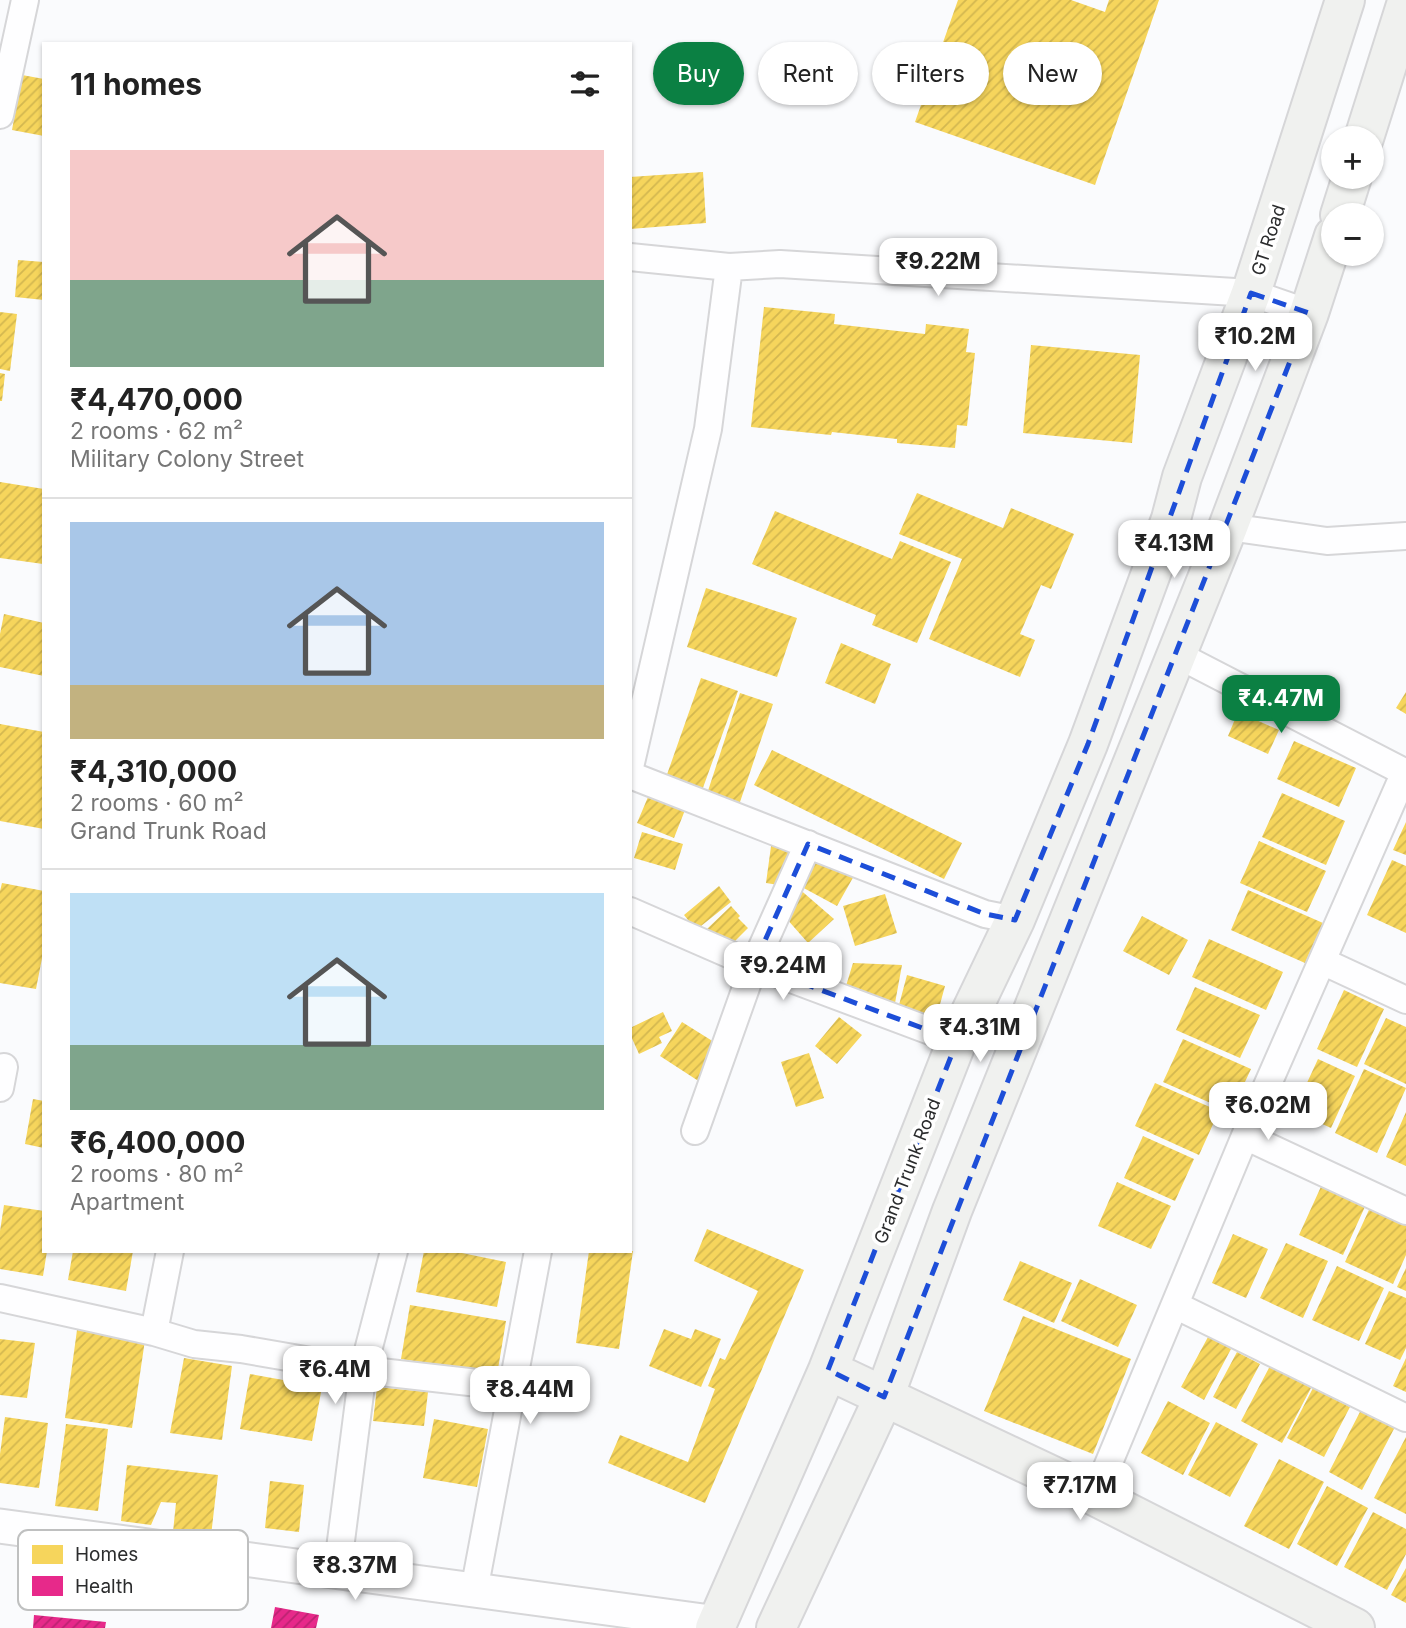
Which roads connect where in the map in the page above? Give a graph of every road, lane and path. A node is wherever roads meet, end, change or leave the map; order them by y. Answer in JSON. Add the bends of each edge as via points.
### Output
{"nodes":[{"id":1,"x":25,"y":0,"type":"edge"},
{"id":2,"x":1345,"y":0,"type":"edge"},
{"id":3,"x":1406,"y":5,"type":"edge"},
{"id":4,"x":0,"y":116,"type":"edge"},
{"id":5,"x":1368,"y":126,"type":"edge"},
{"id":6,"x":632,"y":257,"type":"edge"},
{"id":7,"x":1324,"y":266,"type":"edge"},
{"id":8,"x":729,"y":267,"type":"junction"},
{"id":9,"x":1251,"y":293,"type":"junction"},
{"id":10,"x":1309,"y":313,"type":"junction"},
{"id":11,"x":1182,"y":477,"type":"joint"},
{"id":12,"x":1228,"y":527,"type":"junction"},
{"id":13,"x":1406,"y":536,"type":"edge"},
{"id":14,"x":1176,"y":654,"type":"junction"},
{"id":15,"x":632,"y":758,"type":"edge"},
{"id":16,"x":1406,"y":773,"type":"edge"},
{"id":17,"x":632,"y":776,"type":"edge"},
{"id":18,"x":808,"y":844,"type":"junction"},
{"id":19,"x":632,"y":912,"type":"edge"},
{"id":20,"x":1016,"y":919,"type":"junction"},
{"id":21,"x":1322,"y":961,"type":"junction"},
{"id":22,"x":754,"y":965,"type":"junction"},
{"id":23,"x":1406,"y":1000,"type":"edge"},
{"id":24,"x":957,"y":1041,"type":"junction"},
{"id":25,"x":695,"y":1131,"type":"dead end"},
{"id":26,"x":1245,"y":1136,"type":"junction"},
{"id":27,"x":1406,"y":1211,"type":"edge"},
{"id":28,"x":170,"y":1253,"type":"edge"},
{"id":29,"x":393,"y":1253,"type":"edge"},
{"id":30,"x":538,"y":1253,"type":"edge"},
{"id":31,"x":0,"y":1298,"type":"edge"},
{"id":32,"x":1175,"y":1305,"type":"junction"},
{"id":33,"x":154,"y":1332,"type":"junction"},
{"id":34,"x":363,"y":1370,"type":"junction"},
{"id":35,"x":828,"y":1370,"type":"junction"},
{"id":36,"x":513,"y":1387,"type":"junction"},
{"id":37,"x":884,"y":1396,"type":"junction"},
{"id":38,"x":1406,"y":1418,"type":"edge"},
{"id":39,"x":1096,"y":1496,"type":"junction"},
{"id":40,"x":0,"y":1526,"type":"edge"},
{"id":41,"x":29,"y":1530,"type":"edge"},
{"id":42,"x":248,"y":1560,"type":"edge"},
{"id":43,"x":337,"y":1572,"type":"junction"},
{"id":44,"x":474,"y":1591,"type":"junction"},
{"id":45,"x":716,"y":1626,"type":"edge"},
{"id":46,"x":776,"y":1628,"type":"edge"},
{"id":47,"x":1355,"y":1628,"type":"edge"}],
"edges":[{"from":1,"to":4,"type":"street"},
{"from":2,"to":9,"type":"main road","name":"GT Road"},
{"from":3,"to":5,"type":"main road"},
{"from":6,"to":8,"type":"street"},
{"from":7,"to":10,"type":"main road"},
{"from":8,"to":9,"type":"street","via":[[780,264]]},
{"from":8,"to":15,"type":"street","via":[[708,429]]},
{"from":9,"to":10,"type":"street"},
{"from":9,"to":11,"type":"main road","name":"GT Road"},
{"from":10,"to":12,"type":"main road"},
{"from":11,"to":20,"type":"main road","name":"Grand Trunk Road","via":[[1171,519],[1088,744]]},
{"from":12,"to":13,"type":"street","via":[[1327,541]]},
{"from":12,"to":14,"type":"main road"},
{"from":14,"to":16,"type":"street"},
{"from":14,"to":37,"type":"main road","via":[[952,1212]]},
{"from":16,"to":21,"type":"street"},
{"from":17,"to":18,"type":"street"},
{"from":18,"to":20,"type":"street","via":[[985,914]]},
{"from":18,"to":22,"type":"street"},
{"from":19,"to":22,"type":"street"},
{"from":20,"to":24,"type":"main road","name":"Grand Trunk Road"},
{"from":21,"to":23,"type":"street"},
{"from":21,"to":26,"type":"street"},
{"from":22,"to":24,"type":"street"},
{"from":22,"to":25,"type":"street"},
{"from":24,"to":35,"type":"main road","name":"Grand Trunk Road"},
{"from":26,"to":27,"type":"street"},
{"from":26,"to":32,"type":"street"},
{"from":28,"to":33,"type":"street"},
{"from":29,"to":34,"type":"street"},
{"from":30,"to":36,"type":"street"},
{"from":31,"to":33,"type":"street"},
{"from":32,"to":38,"type":"street"},
{"from":32,"to":39,"type":"street"},
{"from":33,"to":34,"type":"street","via":[[194,1343]]},
{"from":34,"to":36,"type":"street"},
{"from":34,"to":43,"type":"street"},
{"from":35,"to":37,"type":"main road"},
{"from":35,"to":45,"type":"main road","name":"Grand Trunk Road"},
{"from":36,"to":44,"type":"street"},
{"from":37,"to":39,"type":"main road"},
{"from":37,"to":46,"type":"main road"},
{"from":39,"to":47,"type":"main road"},
{"from":40,"to":41,"type":"street"},
{"from":42,"to":43,"type":"street"},
{"from":43,"to":44,"type":"street"},
{"from":44,"to":45,"type":"street"}]}
